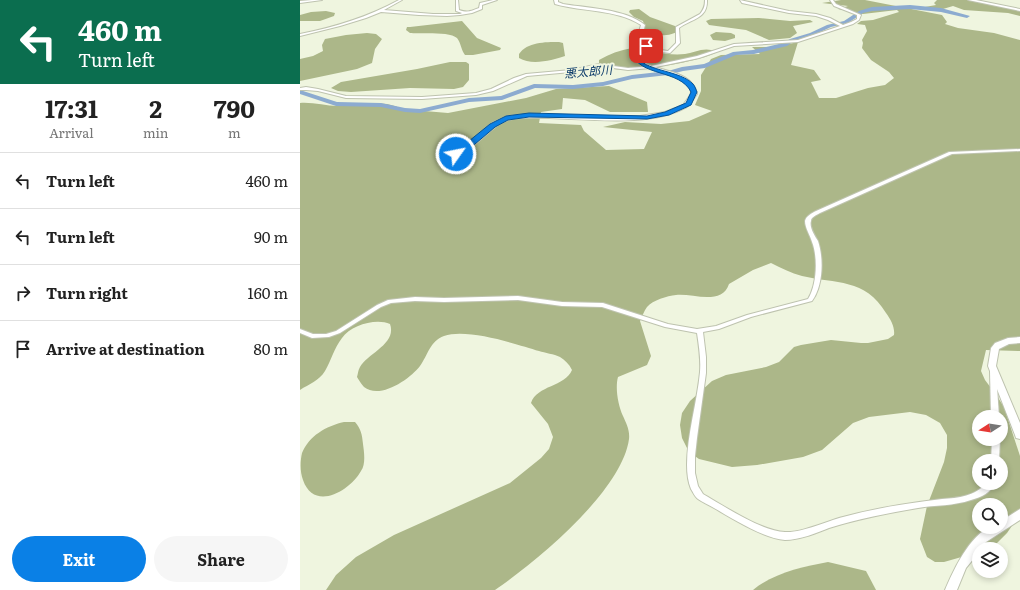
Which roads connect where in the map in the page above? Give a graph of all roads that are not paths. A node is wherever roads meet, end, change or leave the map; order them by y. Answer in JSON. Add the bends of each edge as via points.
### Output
{"nodes":[{"id":1,"x":321,"y":0,"type":"edge"},
{"id":2,"x":402,"y":0,"type":"edge"},
{"id":3,"x":457,"y":0,"type":"edge"},
{"id":4,"x":496,"y":0,"type":"edge"},
{"id":5,"x":556,"y":0,"type":"edge"},
{"id":6,"x":706,"y":0,"type":"edge"},
{"id":7,"x":741,"y":0,"type":"edge"},
{"id":8,"x":830,"y":0,"type":"edge"},
{"id":9,"x":970,"y":0,"type":"edge"},
{"id":10,"x":300,"y":2,"type":"edge"},
{"id":11,"x":1020,"y":10,"type":"edge"},
{"id":12,"x":382,"y":11,"type":"junction"},
{"id":13,"x":465,"y":14,"type":"junction"},
{"id":14,"x":842,"y":26,"type":"junction"},
{"id":15,"x":300,"y":35,"type":"edge"},
{"id":16,"x":637,"y":49,"type":"junction"},
{"id":17,"x":651,"y":67,"type":"junction"},
{"id":18,"x":300,"y":89,"type":"edge"},
{"id":19,"x":1020,"y":150,"type":"edge"},
{"id":20,"x":456,"y":154,"type":"dead end"},
{"id":21,"x":300,"y":331,"type":"edge"},
{"id":22,"x":700,"y":331,"type":"junction"},
{"id":23,"x":1020,"y":340,"type":"edge"},
{"id":24,"x":992,"y":366,"type":"junction"},
{"id":25,"x":994,"y":410,"type":"edge"},
{"id":26,"x":1020,"y":435,"type":"edge"},
{"id":27,"x":984,"y":490,"type":"edge"},
{"id":28,"x":1020,"y":514,"type":"edge"},
{"id":29,"x":1008,"y":522,"type":"edge"},
{"id":30,"x":990,"y":534,"type":"edge"},
{"id":31,"x":951,"y":590,"type":"edge"}],
"edges":[{"from":1,"to":10,"type":"street"},
{"from":2,"to":12,"type":"street"},
{"from":3,"to":13,"type":"street","via":[[458,11]]},
{"from":4,"to":13,"type":"street","via":[[483,3],[478,10]]},
{"from":5,"to":16,"type":"street","via":[[556,3],[563,5],[621,15],[640,22],[643,25]]},
{"from":6,"to":16,"type":"street","via":[[705,8],[699,16],[677,28],[679,40],[674,49],[669,52],[646,46]]},
{"from":7,"to":14,"type":"street","via":[[766,8],[824,17]]},
{"from":8,"to":14,"type":"street","via":[[835,6],[859,15],[852,23]]},
{"from":9,"to":11,"type":"street"},
{"from":12,"to":13,"type":"street"},
{"from":12,"to":15,"type":"street"},
{"from":14,"to":17,"type":"street","via":[[798,41],[734,45],[698,58]]},
{"from":16,"to":17,"type":"street","via":[[636,59]]},
{"from":17,"to":18,"type":"street","via":[[628,69],[599,65],[521,77],[486,92],[440,98],[346,97],[335,96],[316,88]]},
{"from":17,"to":20,"type":"street","via":[[676,76],[690,85],[694,92],[688,104],[667,114],[647,118],[529,115],[506,118]]},
{"from":19,"to":22,"type":"street","via":[[951,153],[818,212],[809,218],[808,222],[818,259],[814,296],[810,300]]},
{"from":21,"to":22,"type":"street","via":[[312,336],[327,336],[390,301],[518,298],[562,304],[604,305],[667,326]]},
{"from":22,"to":27,"type":"street","via":[[704,355],[703,375],[691,466],[694,491],[700,496],[751,524],[785,536],[849,519],[971,498]]},
{"from":23,"to":24,"type":"street","via":[[998,345],[995,348]]},
{"from":24,"to":25,"type":"street"},
{"from":24,"to":26,"type":"street"},
{"from":28,"to":29,"type":"street"},
{"from":30,"to":31,"type":"street","via":[[982,539],[962,565]]}]}
